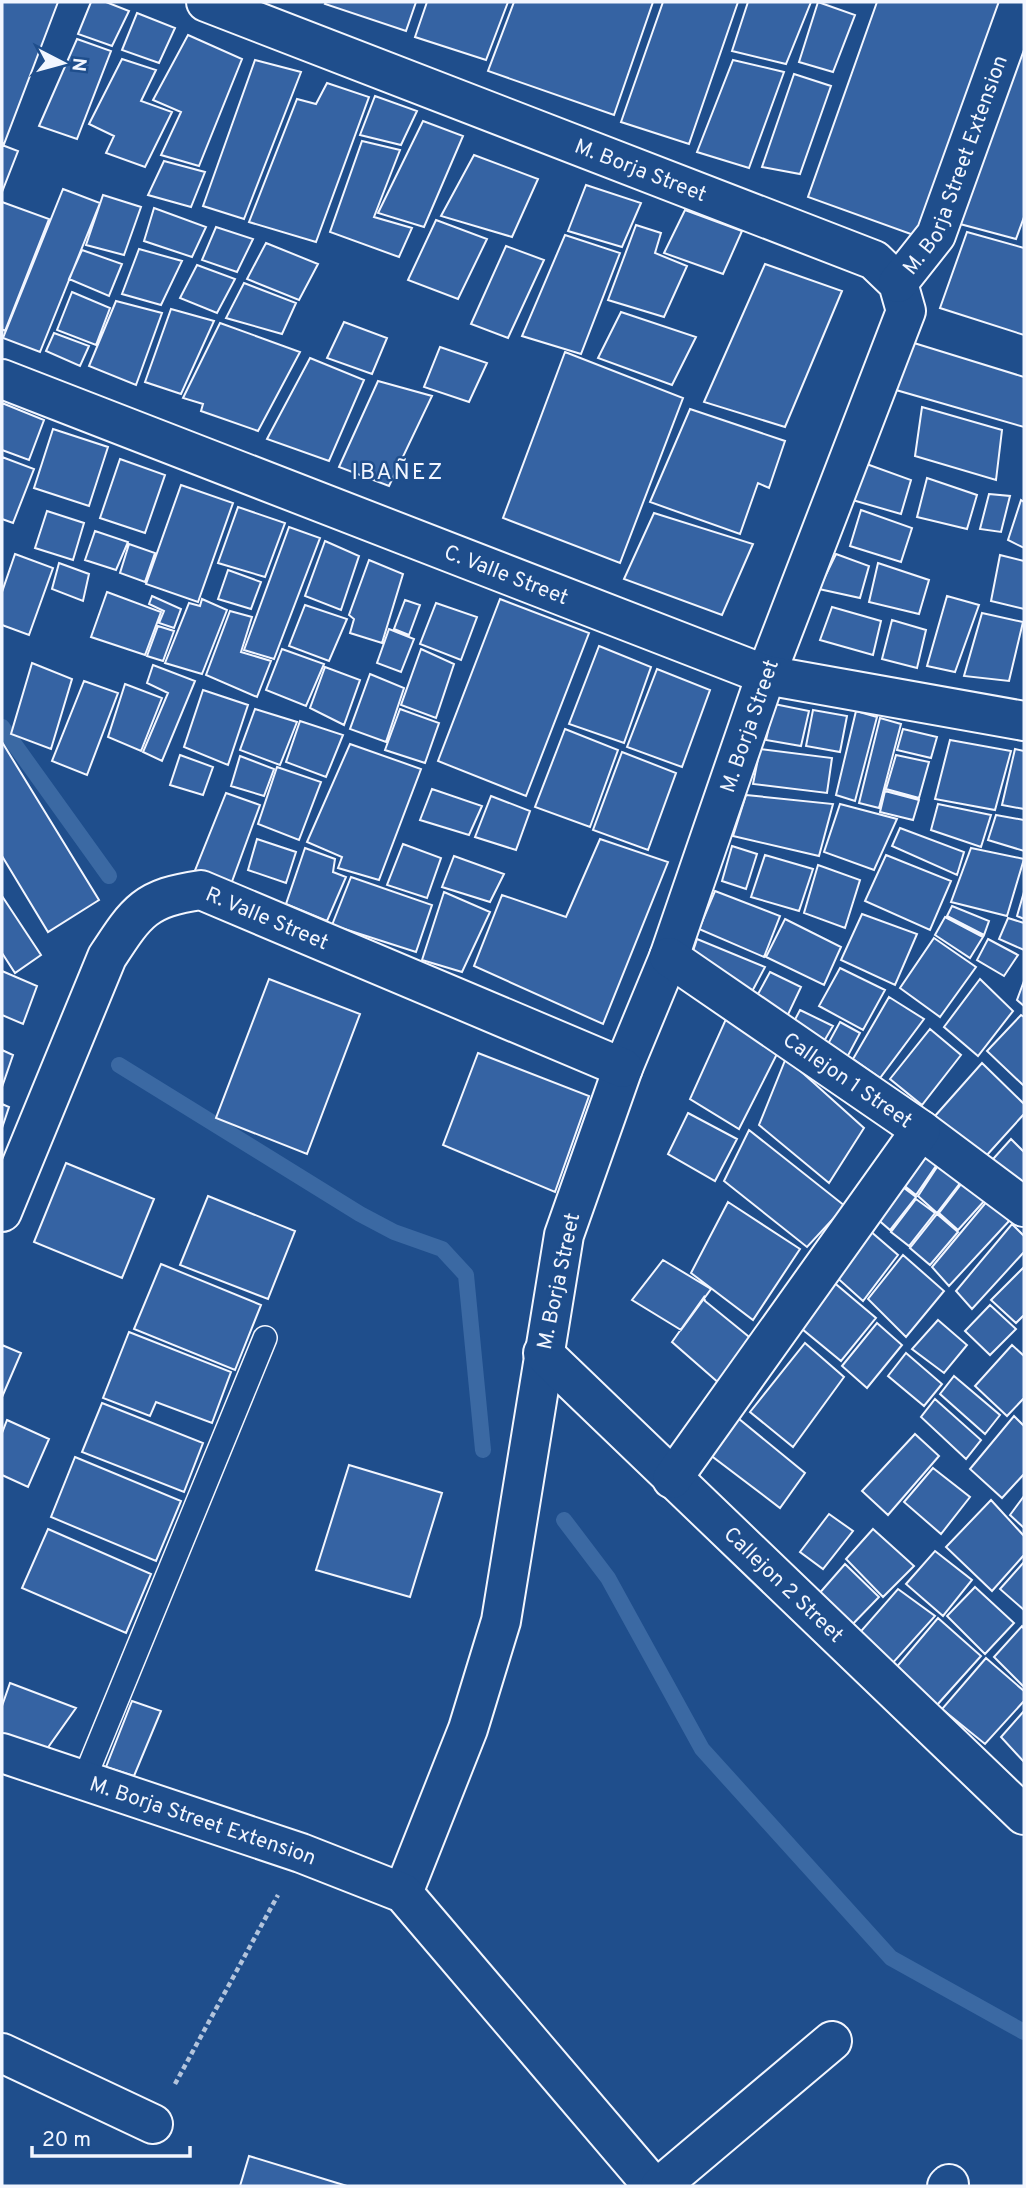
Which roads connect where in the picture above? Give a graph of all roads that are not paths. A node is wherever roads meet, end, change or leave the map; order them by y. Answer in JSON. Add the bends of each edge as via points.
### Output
{"nodes":[{"id":1,"x":205,"y":2,"type":"edge"},
{"id":2,"x":1020,"y":2,"type":"edge"},
{"id":3,"x":898,"y":283,"type":"junction"},
{"id":4,"x":2,"y":379,"type":"edge"},
{"id":5,"x":766,"y":675,"type":"junction"},
{"id":6,"x":1024,"y":721,"type":"edge"},
{"id":7,"x":669,"y":957,"type":"junction"},
{"id":8,"x":623,"y":1068,"type":"junction"},
{"id":9,"x":921,"y":1130,"type":"junction"},
{"id":10,"x":1024,"y":1207,"type":"edge"},
{"id":11,"x":2,"y":1212,"type":"edge"},
{"id":12,"x":265,"y":1338,"type":"dead end"},
{"id":13,"x":543,"y":1353,"type":"junction"},
{"id":14,"x":672,"y":1479,"type":"junction"},
{"id":15,"x":2,"y":1753,"type":"edge"},
{"id":16,"x":83,"y":1782,"type":"junction"},
{"id":17,"x":1024,"y":1815,"type":"edge"},
{"id":18,"x":403,"y":1894,"type":"junction"},
{"id":19,"x":832,"y":2041,"type":"dead end"},
{"id":20,"x":2,"y":2053,"type":"edge"},
{"id":21,"x":153,"y":2124,"type":"road end"},
{"id":22,"x":653,"y":2186,"type":"edge"},
{"id":23,"x":660,"y":2186,"type":"edge"}],
"edges":[{"from":1,"to":3,"type":"street","name":"M. Borja Street","via":[[874,260]]},
{"from":2,"to":3,"type":"street","name":"M. Borja Street Extension","via":[[936,235]]},
{"from":3,"to":5,"type":"street","name":"M. Borja Street","via":[[906,311]]},
{"from":4,"to":5,"type":"street","name":"C. Valle Street"},
{"from":5,"to":6,"type":"street","name":"C. Valle Street"},
{"from":5,"to":7,"type":"street","name":"M. Borja Street"},
{"from":7,"to":8,"type":"street","name":"M. Borja Street"},
{"from":7,"to":9,"type":"street","name":"Callejon 1 Street"},
{"from":8,"to":11,"type":"street","name":"R. Valle Street","via":[[201,890],[175,894],[153,901],[130,922],[107,957]]},
{"from":8,"to":13,"type":"street","name":"M. Borja Street","via":[[564,1235]]},
{"from":9,"to":10,"type":"street","name":"Callejon 1 Street"},
{"from":9,"to":14,"type":"street"},
{"from":12,"to":16,"type":"lane"},
{"from":13,"to":14,"type":"street","name":"Callejon 2 Street"},
{"from":13,"to":18,"type":"street","name":"M. Borja Street","via":[[501,1621],[468,1729]]},
{"from":14,"to":17,"type":"street","name":"Callejon 2 Street"},
{"from":15,"to":16,"type":"street","name":"M. Borja Street Extension"},
{"from":16,"to":18,"type":"street","name":"M. Borja Street Extension","via":[[301,1853]]},
{"from":18,"to":22,"type":"street"},
{"from":19,"to":23,"type":"street"},
{"from":20,"to":21,"type":"street"}]}
